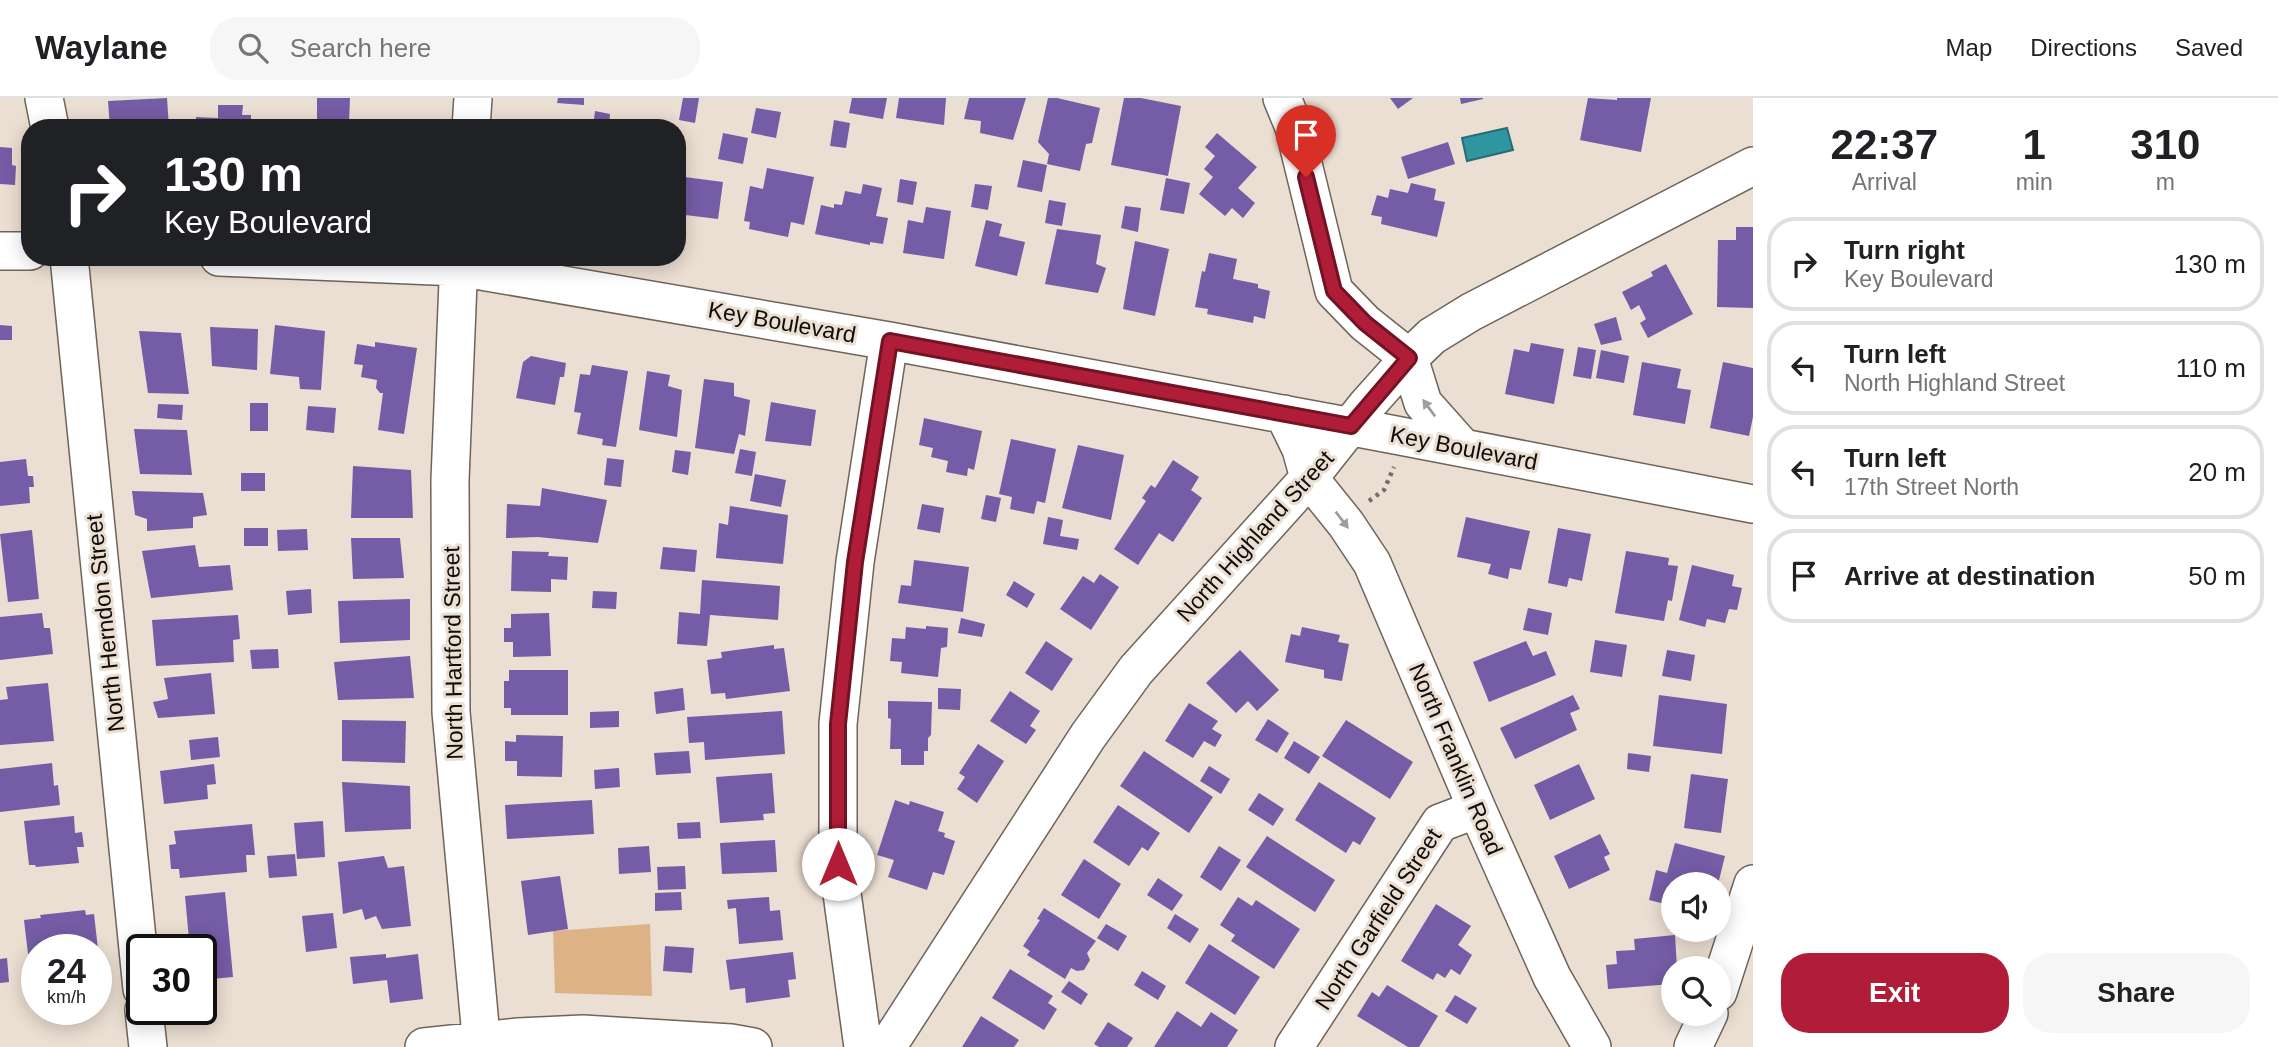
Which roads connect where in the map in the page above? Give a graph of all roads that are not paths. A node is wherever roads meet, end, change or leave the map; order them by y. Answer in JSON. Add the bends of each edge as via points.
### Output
{"nodes":[{"id":1,"x":44,"y":98,"type":"edge"},
{"id":2,"x":473,"y":98,"type":"edge"},
{"id":3,"x":1282,"y":98,"type":"edge"},
{"id":4,"x":48,"y":119,"type":"edge"},
{"id":5,"x":472,"y":119,"type":"edge"},
{"id":6,"x":1753,"y":166,"type":"edge"},
{"id":7,"x":0,"y":251,"type":"edge"},
{"id":8,"x":21,"y":251,"type":"edge"},
{"id":9,"x":70,"y":266,"type":"edge"},
{"id":10,"x":459,"y":266,"type":"edge"},
{"id":11,"x":481,"y":266,"type":"edge"},
{"id":12,"x":890,"y":341,"type":"junction"},
{"id":13,"x":1409,"y":358,"type":"junction"},
{"id":14,"x":1284,"y":414,"type":"junction"},
{"id":15,"x":1351,"y":426,"type":"junction"},
{"id":16,"x":1464,"y":448,"type":"junction"},
{"id":17,"x":1309,"y":478,"type":"junction"},
{"id":18,"x":1753,"y":504,"type":"edge"},
{"id":19,"x":1477,"y":810,"type":"junction"},
{"id":20,"x":1753,"y":884,"type":"edge"},
{"id":21,"x":137,"y":934,"type":"edge"},
{"id":22,"x":1730,"y":956,"type":"edge"},
{"id":23,"x":146,"y":1025,"type":"edge"},
{"id":24,"x":1703,"y":1026,"type":"edge"},
{"id":25,"x":481,"y":1044,"type":"edge"},
{"id":26,"x":148,"y":1047,"type":"edge"},
{"id":27,"x":424,"y":1047,"type":"edge"},
{"id":28,"x":753,"y":1047,"type":"edge"},
{"id":29,"x":863,"y":1047,"type":"edge"},
{"id":30,"x":887,"y":1047,"type":"edge"},
{"id":31,"x":1294,"y":1047,"type":"edge"},
{"id":32,"x":1592,"y":1047,"type":"edge"},
{"id":33,"x":1693,"y":1047,"type":"edge"}],
"edges":[{"from":1,"to":4,"type":"street"},
{"from":2,"to":5,"type":"street"},
{"from":3,"to":13,"type":"street","via":[[1294,127],[1334,291]]},
{"from":6,"to":13,"type":"street","name":"North Highland Street","via":[[1471,312],[1432,336]]},
{"from":7,"to":8,"type":"street"},
{"from":9,"to":21,"type":"street","name":"North Herndon Street"},
{"from":10,"to":25,"type":"street","name":"North Hartford Street","via":[[450,480],[452,712]]},
{"from":11,"to":12,"type":"street","name":"Key Boulevard"},
{"from":12,"to":14,"type":"street","name":"Key Boulevard"},
{"from":12,"to":29,"type":"street","via":[[855,562],[838,724],[838,864]]},
{"from":13,"to":15,"type":"street","name":"North Highland Street"},
{"from":16,"to":13,"type":"street","one_way":true,"via":[[1423,403]]},
{"from":14,"to":15,"type":"street","name":"Key Boulevard"},
{"from":14,"to":17,"type":"street"},
{"from":15,"to":16,"type":"street","name":"Key Boulevard"},
{"from":15,"to":17,"type":"street","name":"North Highland Street"},
{"from":16,"to":18,"type":"street","name":"Key Boulevard"},
{"from":17,"to":19,"type":"street","name":"North Franklin Road","one_way":true,"via":[[1372,563]]},
{"from":17,"to":30,"type":"street","name":"North Highland Street","via":[[1136,670],[1088,736]]},
{"from":19,"to":31,"type":"street","name":"North Garfield Street","via":[[1440,822]]},
{"from":19,"to":32,"type":"street","name":"North Franklin Road","via":[[1552,977]]},
{"from":20,"to":22,"type":"street"},
{"from":23,"to":26,"type":"street"},
{"from":24,"to":33,"type":"street"},
{"from":25,"to":27,"type":"street"},
{"from":25,"to":28,"type":"street","via":[[583,1034]]}]}
